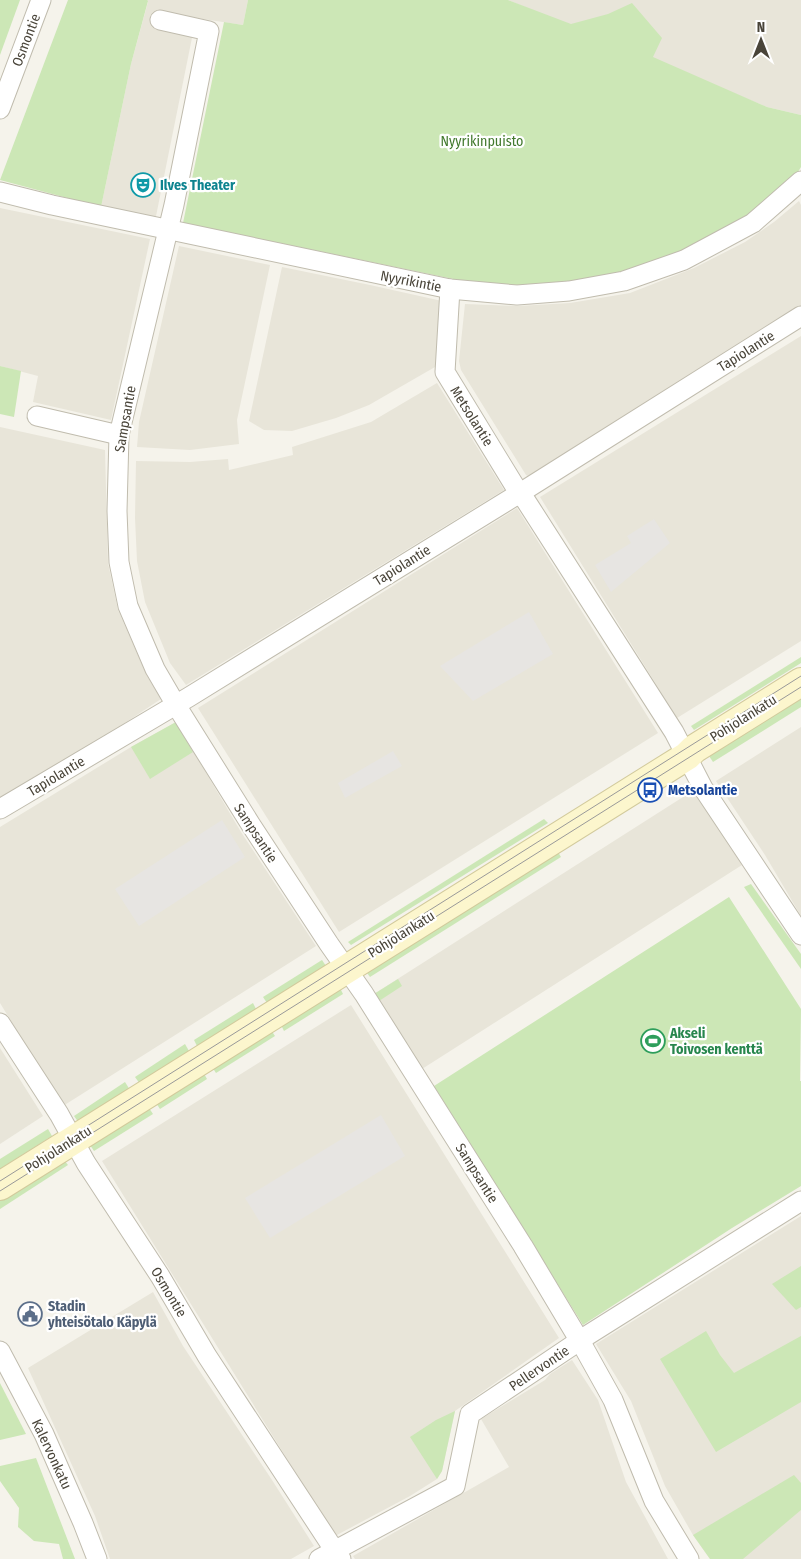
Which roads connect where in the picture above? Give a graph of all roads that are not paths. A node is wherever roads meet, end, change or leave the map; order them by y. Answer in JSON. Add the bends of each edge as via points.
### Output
{"nodes":[{"id":1,"x":41,"y":0,"type":"edge"},
{"id":2,"x":160,"y":20,"type":"dead end"},
{"id":3,"x":0,"y":109,"type":"edge"},
{"id":4,"x":801,"y":183,"type":"edge"},
{"id":5,"x":0,"y":192,"type":"edge"},
{"id":6,"x":168,"y":230,"type":"junction"},
{"id":7,"x":450,"y":289,"type":"junction"},
{"id":8,"x":801,"y":316,"type":"edge"},
{"id":9,"x":37,"y":416,"type":"dead end"},
{"id":10,"x":119,"y":435,"type":"junction"},
{"id":11,"x":519,"y":493,"type":"junction"},
{"id":12,"x":801,"y":682,"type":"edge"},
{"id":13,"x":176,"y":705,"type":"junction"},
{"id":14,"x":687,"y":756,"type":"junction"},
{"id":15,"x":0,"y":810,"type":"edge"},
{"id":16,"x":801,"y":935,"type":"edge"},
{"id":17,"x":346,"y":969,"type":"junction"},
{"id":18,"x":0,"y":1023,"type":"edge"},
{"id":19,"x":73,"y":1140,"type":"junction"},
{"id":20,"x":0,"y":1186,"type":"edge"},
{"id":21,"x":801,"y":1201,"type":"edge"},
{"id":22,"x":579,"y":1340,"type":"junction"},
{"id":23,"x":0,"y":1351,"type":"edge"},
{"id":24,"x":331,"y":1556,"type":"edge"},
{"id":25,"x":97,"y":1559,"type":"edge"},
{"id":26,"x":689,"y":1559,"type":"edge"}],
"edges":[{"from":1,"to":3,"type":"street","name":"Osmontie"},
{"from":2,"to":6,"type":"street","name":"Sampsantie","via":[[210,31]]},
{"from":4,"to":7,"type":"street","name":"Nyyrikintie","via":[[753,223],[684,260],[624,280],[569,291],[518,294]]},
{"from":5,"to":6,"type":"street","name":"Nyyrikintie"},
{"from":6,"to":7,"type":"street","name":"Nyyrikintie"},
{"from":6,"to":10,"type":"street","name":"Sampsantie"},
{"from":7,"to":11,"type":"street","name":"Metsolantie","via":[[445,372]]},
{"from":8,"to":11,"type":"street","name":"Tapiolantie"},
{"from":9,"to":10,"type":"street"},
{"from":10,"to":13,"type":"street","name":"Sampsantie","via":[[119,562],[128,606],[154,670]]},
{"from":11,"to":13,"type":"street","name":"Tapiolantie"},
{"from":11,"to":14,"type":"street","name":"Metsolantie"},
{"from":12,"to":14,"type":"street","name":"Pohjolankatu"},
{"from":13,"to":15,"type":"street","name":"Tapiolantie"},
{"from":13,"to":17,"type":"street","name":"Sampsantie"},
{"from":14,"to":16,"type":"street","name":"Metsolantie","via":[[703,788]]},
{"from":14,"to":17,"type":"street","name":"Pohjolankatu"},
{"from":17,"to":19,"type":"street","name":"Pohjolankatu"},
{"from":17,"to":22,"type":"street","name":"Sampsantie","via":[[523,1246]]},
{"from":18,"to":19,"type":"street","name":"Osmontie"},
{"from":19,"to":20,"type":"street","name":"Pohjolankatu"},
{"from":19,"to":24,"type":"street","name":"Osmontie"},
{"from":21,"to":22,"type":"street","name":"Pellervontie"},
{"from":22,"to":24,"type":"street","name":"Pellervontie","via":[[470,1414],[455,1486]]},
{"from":22,"to":26,"type":"street","name":"Sampsantie","via":[[613,1400],[654,1501]]},
{"from":23,"to":25,"type":"street","name":"Kalervonkatu","via":[[44,1434]]}]}
